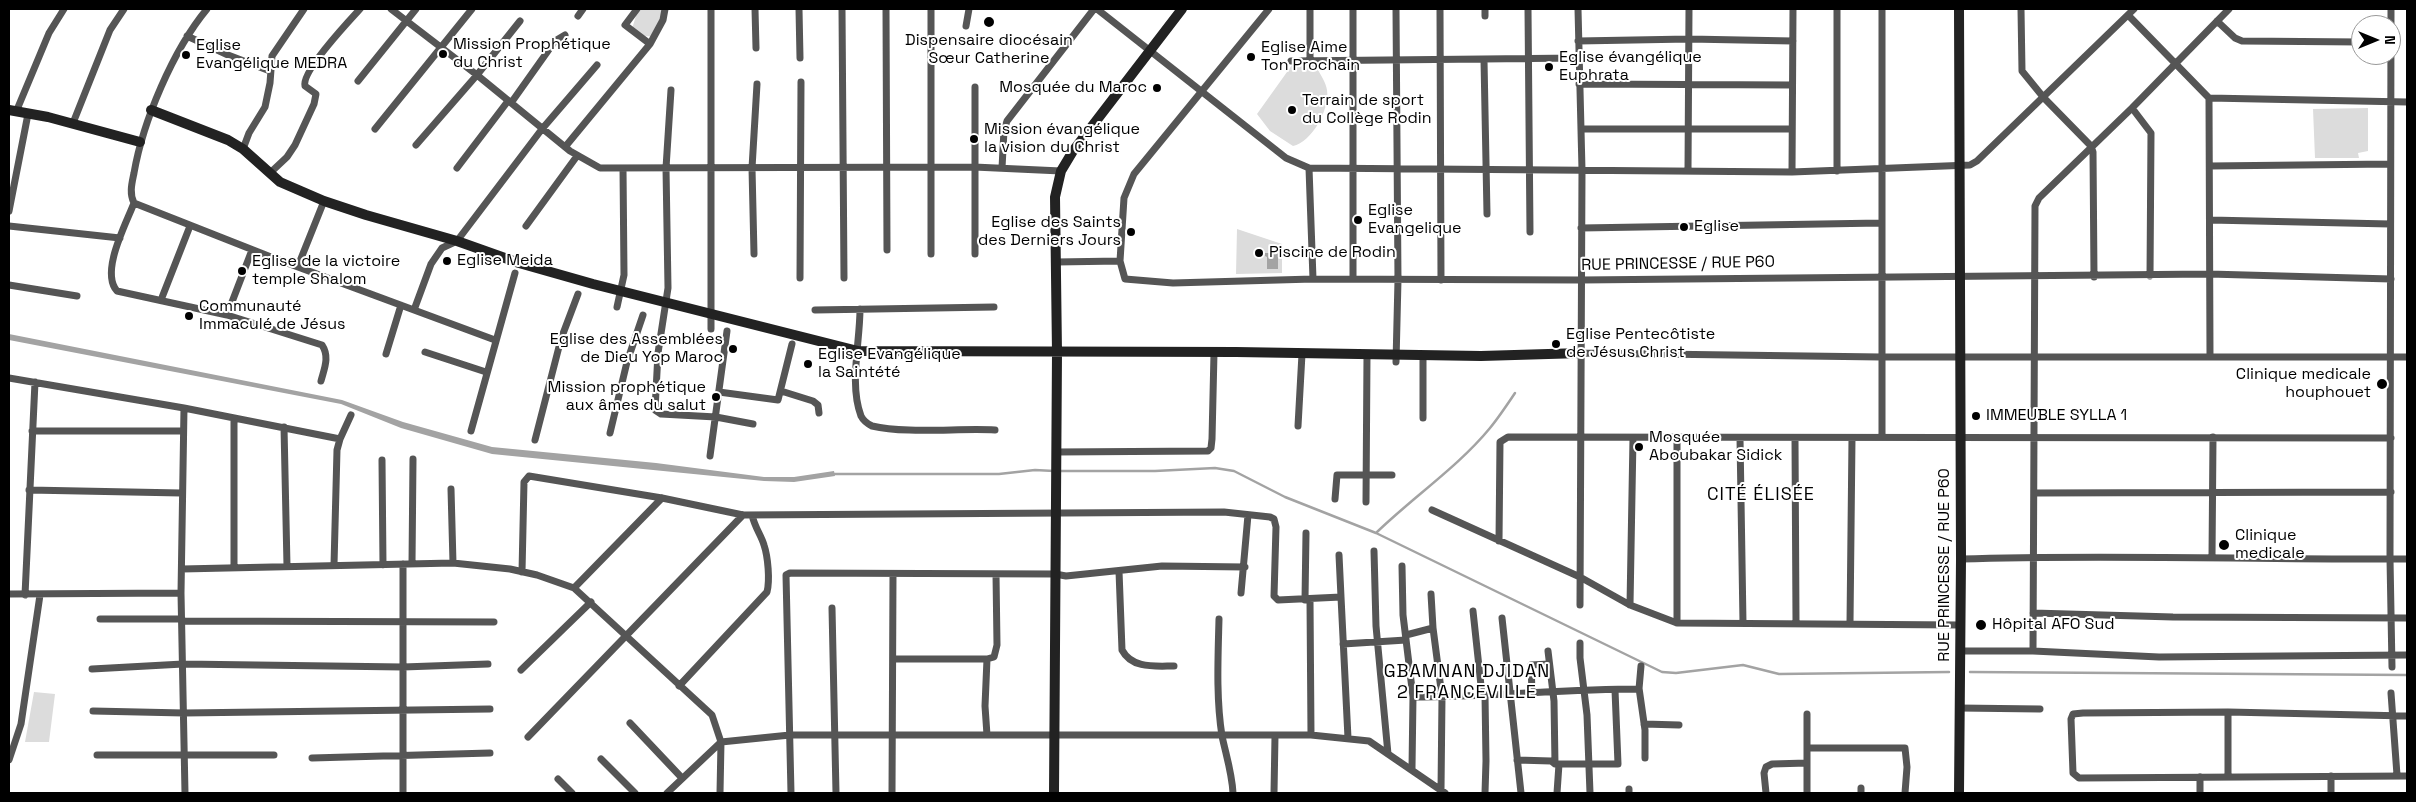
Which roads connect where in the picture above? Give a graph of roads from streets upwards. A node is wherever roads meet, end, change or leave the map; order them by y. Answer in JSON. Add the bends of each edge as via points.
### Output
{"nodes":[{"id":1,"x":64,"y":9,"type":"edge"},
{"id":2,"x":124,"y":9,"type":"edge"},
{"id":3,"x":207,"y":9,"type":"edge"},
{"id":4,"x":304,"y":9,"type":"edge"},
{"id":5,"x":360,"y":9,"type":"edge"},
{"id":6,"x":391,"y":9,"type":"edge"},
{"id":7,"x":416,"y":9,"type":"edge"},
{"id":8,"x":472,"y":9,"type":"edge"},
{"id":9,"x":583,"y":9,"type":"edge"},
{"id":10,"x":637,"y":9,"type":"edge"},
{"id":11,"x":665,"y":9,"type":"edge"},
{"id":12,"x":711,"y":9,"type":"edge"},
{"id":13,"x":755,"y":9,"type":"edge"},
{"id":14,"x":799,"y":9,"type":"edge"},
{"id":15,"x":842,"y":9,"type":"edge"},
{"id":16,"x":886,"y":9,"type":"edge"},
{"id":17,"x":931,"y":9,"type":"edge"},
{"id":18,"x":968,"y":9,"type":"edge"},
{"id":19,"x":1096,"y":9,"type":"edge"},
{"id":20,"x":1182,"y":9,"type":"edge"},
{"id":21,"x":1269,"y":9,"type":"edge"},
{"id":22,"x":1310,"y":9,"type":"edge"},
{"id":23,"x":1353,"y":9,"type":"edge"},
{"id":24,"x":1396,"y":9,"type":"edge"},
{"id":25,"x":1440,"y":9,"type":"edge"},
{"id":26,"x":1528,"y":9,"type":"edge"},
{"id":27,"x":1578,"y":9,"type":"edge"},
{"id":28,"x":1689,"y":9,"type":"edge"},
{"id":29,"x":1793,"y":9,"type":"edge"},
{"id":30,"x":1837,"y":9,"type":"edge"},
{"id":31,"x":1882,"y":9,"type":"edge"},
{"id":32,"x":1959,"y":9,"type":"edge"},
{"id":33,"x":2021,"y":9,"type":"edge"},
{"id":34,"x":2134,"y":9,"type":"edge"},
{"id":35,"x":2229,"y":9,"type":"edge"},
{"id":36,"x":2128,"y":15,"type":"junction"},
{"id":37,"x":578,"y":16,"type":"dead end"},
{"id":38,"x":520,"y":21,"type":"dead end"},
{"id":39,"x":2216,"y":21,"type":"junction"},
{"id":40,"x":407,"y":22,"type":"junction"},
{"id":41,"x":966,"y":26,"type":"dead end"},
{"id":42,"x":565,"y":35,"type":"dead end"},
{"id":43,"x":187,"y":36,"type":"junction"},
{"id":44,"x":1689,"y":39,"type":"junction"},
{"id":45,"x":1578,"y":41,"type":"junction"},
{"id":46,"x":1793,"y":41,"type":"junction"},
{"id":47,"x":2351,"y":42,"type":"edge"},
{"id":48,"x":650,"y":44,"type":"junction"},
{"id":49,"x":442,"y":47,"type":"junction"},
{"id":50,"x":756,"y":48,"type":"dead end"},
{"id":51,"x":1150,"y":49,"type":"junction"},
{"id":52,"x":800,"y":58,"type":"dead end"},
{"id":53,"x":1578,"y":58,"type":"junction"},
{"id":54,"x":1310,"y":60,"type":"junction"},
{"id":55,"x":1353,"y":60,"type":"junction"},
{"id":56,"x":1396,"y":60,"type":"junction"},
{"id":57,"x":1439,"y":60,"type":"junction"},
{"id":58,"x":1484,"y":60,"type":"junction"},
{"id":59,"x":1528,"y":60,"type":"junction"},
{"id":60,"x":1291,"y":61,"type":"dead end"},
{"id":61,"x":2175,"y":64,"type":"junction"},
{"id":62,"x":597,"y":65,"type":"dead end"},
{"id":63,"x":2391,"y":65,"type":"edge"},
{"id":64,"x":270,"y":71,"type":"junction"},
{"id":65,"x":477,"y":75,"type":"junction"},
{"id":66,"x":358,"y":81,"type":"dead end"},
{"id":67,"x":801,"y":82,"type":"dead end"},
{"id":68,"x":757,"y":84,"type":"dead end"},
{"id":69,"x":1579,"y":84,"type":"junction"},
{"id":70,"x":1688,"y":84,"type":"junction"},
{"id":71,"x":1792,"y":85,"type":"junction"},
{"id":72,"x":975,"y":87,"type":"dead end"},
{"id":73,"x":671,"y":90,"type":"dead end"},
{"id":74,"x":1201,"y":92,"type":"junction"},
{"id":75,"x":2044,"y":98,"type":"junction"},
{"id":76,"x":2209,"y":98,"type":"junction"},
{"id":77,"x":510,"y":102,"type":"junction"},
{"id":78,"x":2390,"y":102,"type":"junction"},
{"id":79,"x":2407,"y":102,"type":"edge"},
{"id":80,"x":2132,"y":108,"type":"junction"},
{"id":81,"x":151,"y":110,"type":"junction"},
{"id":82,"x":12,"y":111,"type":"edge"},
{"id":83,"x":28,"y":114,"type":"junction"},
{"id":84,"x":73,"y":123,"type":"junction"},
{"id":85,"x":375,"y":129,"type":"dead end"},
{"id":86,"x":542,"y":129,"type":"junction"},
{"id":87,"x":1581,"y":129,"type":"junction"},
{"id":88,"x":1792,"y":129,"type":"junction"},
{"id":89,"x":1689,"y":130,"type":"junction"},
{"id":90,"x":140,"y":142,"type":"junction"},
{"id":91,"x":416,"y":145,"type":"dead end"},
{"id":92,"x":2091,"y":146,"type":"junction"},
{"id":93,"x":565,"y":147,"type":"junction"},
{"id":94,"x":243,"y":149,"type":"junction"},
{"id":95,"x":577,"y":156,"type":"junction"},
{"id":96,"x":2390,"y":164,"type":"junction"},
{"id":97,"x":2210,"y":166,"type":"junction"},
{"id":98,"x":931,"y":167,"type":"junction"},
{"id":99,"x":974,"y":167,"type":"junction"},
{"id":100,"x":1959,"y":167,"type":"junction"},
{"id":101,"x":457,"y":168,"type":"dead end"},
{"id":102,"x":624,"y":168,"type":"junction"},
{"id":103,"x":666,"y":168,"type":"junction"},
{"id":104,"x":710,"y":168,"type":"junction"},
{"id":105,"x":752,"y":168,"type":"junction"},
{"id":106,"x":800,"y":168,"type":"junction"},
{"id":107,"x":842,"y":168,"type":"junction"},
{"id":108,"x":887,"y":168,"type":"junction"},
{"id":109,"x":1002,"y":168,"type":"junction"},
{"id":110,"x":1309,"y":168,"type":"junction"},
{"id":111,"x":1485,"y":168,"type":"junction"},
{"id":112,"x":1353,"y":169,"type":"junction"},
{"id":113,"x":1397,"y":169,"type":"junction"},
{"id":114,"x":1440,"y":169,"type":"junction"},
{"id":115,"x":1531,"y":169,"type":"junction"},
{"id":116,"x":1582,"y":170,"type":"junction"},
{"id":117,"x":1688,"y":170,"type":"junction"},
{"id":118,"x":1881,"y":170,"type":"junction"},
{"id":119,"x":1061,"y":171,"type":"junction"},
{"id":120,"x":1837,"y":171,"type":"junction"},
{"id":121,"x":1792,"y":172,"type":"junction"},
{"id":122,"x":270,"y":173,"type":"junction"},
{"id":123,"x":324,"y":201,"type":"junction"},
{"id":124,"x":134,"y":203,"type":"junction"},
{"id":125,"x":9,"y":211,"type":"edge"},
{"id":126,"x":1488,"y":214,"type":"dead end"},
{"id":127,"x":2210,"y":220,"type":"junction"},
{"id":128,"x":1881,"y":224,"type":"junction"},
{"id":129,"x":2390,"y":224,"type":"junction"},
{"id":130,"x":9,"y":226,"type":"edge"},
{"id":131,"x":190,"y":226,"type":"junction"},
{"id":132,"x":526,"y":226,"type":"dead end"},
{"id":133,"x":1581,"y":228,"type":"junction"},
{"id":134,"x":1530,"y":232,"type":"dead end"},
{"id":135,"x":120,"y":238,"type":"junction"},
{"id":136,"x":457,"y":241,"type":"junction"},
{"id":137,"x":252,"y":250,"type":"junction"},
{"id":138,"x":887,"y":250,"type":"dead end"},
{"id":139,"x":754,"y":254,"type":"dead end"},
{"id":140,"x":931,"y":254,"type":"dead end"},
{"id":141,"x":975,"y":254,"type":"dead end"},
{"id":142,"x":1120,"y":261,"type":"junction"},
{"id":143,"x":1056,"y":262,"type":"junction"},
{"id":144,"x":298,"y":266,"type":"junction"},
{"id":145,"x":515,"y":273,"type":"dead end"},
{"id":146,"x":2209,"y":274,"type":"junction"},
{"id":147,"x":1882,"y":276,"type":"junction"},
{"id":148,"x":2034,"y":276,"type":"junction"},
{"id":149,"x":2150,"y":276,"type":"junction"},
{"id":150,"x":1960,"y":277,"type":"junction"},
{"id":151,"x":2094,"y":277,"type":"junction"},
{"id":152,"x":800,"y":278,"type":"dead end"},
{"id":153,"x":844,"y":278,"type":"dead end"},
{"id":154,"x":1313,"y":279,"type":"junction"},
{"id":155,"x":2391,"y":279,"type":"junction"},
{"id":156,"x":1352,"y":280,"type":"junction"},
{"id":157,"x":1398,"y":280,"type":"junction"},
{"id":158,"x":1442,"y":280,"type":"junction"},
{"id":159,"x":1580,"y":280,"type":"junction"},
{"id":160,"x":9,"y":286,"type":"edge"},
{"id":161,"x":621,"y":291,"type":"junction"},
{"id":162,"x":578,"y":294,"type":"dead end"},
{"id":163,"x":77,"y":296,"type":"dead end"},
{"id":164,"x":161,"y":300,"type":"junction"},
{"id":165,"x":666,"y":302,"type":"junction"},
{"id":166,"x":401,"y":305,"type":"junction"},
{"id":167,"x":617,"y":306,"type":"dead end"},
{"id":168,"x":994,"y":307,"type":"dead end"},
{"id":169,"x":860,"y":309,"type":"junction"},
{"id":170,"x":414,"y":310,"type":"junction"},
{"id":171,"x":815,"y":310,"type":"dead end"},
{"id":172,"x":710,"y":314,"type":"junction"},
{"id":173,"x":227,"y":315,"type":"junction"},
{"id":174,"x":643,"y":315,"type":"dead end"},
{"id":175,"x":711,"y":329,"type":"dead end"},
{"id":176,"x":727,"y":332,"type":"dead end"},
{"id":177,"x":495,"y":340,"type":"junction"},
{"id":178,"x":792,"y":344,"type":"dead end"},
{"id":179,"x":425,"y":352,"type":"dead end"},
{"id":180,"x":858,"y":352,"type":"junction"},
{"id":181,"x":1214,"y":352,"type":"junction"},
{"id":182,"x":1057,"y":353,"type":"junction"},
{"id":183,"x":1582,"y":353,"type":"junction"},
{"id":184,"x":386,"y":354,"type":"dead end"},
{"id":185,"x":1302,"y":354,"type":"junction"},
{"id":186,"x":1367,"y":355,"type":"junction"},
{"id":187,"x":1423,"y":356,"type":"junction"},
{"id":188,"x":1960,"y":356,"type":"junction"},
{"id":189,"x":1881,"y":357,"type":"junction"},
{"id":190,"x":2034,"y":357,"type":"junction"},
{"id":191,"x":2210,"y":357,"type":"junction"},
{"id":192,"x":2391,"y":357,"type":"junction"},
{"id":193,"x":2407,"y":357,"type":"edge"},
{"id":194,"x":1396,"y":359,"type":"junction"},
{"id":195,"x":486,"y":372,"type":"junction"},
{"id":196,"x":9,"y":378,"type":"edge"},
{"id":197,"x":35,"y":382,"type":"junction"},
{"id":198,"x":321,"y":382,"type":"dead end"},
{"id":199,"x":781,"y":391,"type":"junction"},
{"id":200,"x":719,"y":392,"type":"junction"},
{"id":201,"x":184,"y":408,"type":"junction"},
{"id":202,"x":819,"y":412,"type":"dead end"},
{"id":203,"x":351,"y":415,"type":"dead end"},
{"id":204,"x":716,"y":417,"type":"junction"},
{"id":205,"x":234,"y":418,"type":"junction"},
{"id":206,"x":1423,"y":418,"type":"dead end"},
{"id":207,"x":753,"y":424,"type":"dead end"},
{"id":208,"x":1298,"y":426,"type":"dead end"},
{"id":209,"x":284,"y":427,"type":"junction"},
{"id":210,"x":995,"y":430,"type":"dead end"},
{"id":211,"x":32,"y":431,"type":"junction"},
{"id":212,"x":182,"y":431,"type":"junction"},
{"id":213,"x":471,"y":431,"type":"dead end"},
{"id":214,"x":610,"y":433,"type":"dead end"},
{"id":215,"x":2034,"y":436,"type":"junction"},
{"id":216,"x":1580,"y":437,"type":"junction"},
{"id":217,"x":1882,"y":437,"type":"junction"},
{"id":218,"x":2213,"y":437,"type":"junction"},
{"id":219,"x":1633,"y":438,"type":"junction"},
{"id":220,"x":1677,"y":438,"type":"junction"},
{"id":221,"x":1740,"y":438,"type":"junction"},
{"id":222,"x":1852,"y":438,"type":"junction"},
{"id":223,"x":1960,"y":438,"type":"junction"},
{"id":224,"x":2391,"y":438,"type":"junction"},
{"id":225,"x":340,"y":439,"type":"junction"},
{"id":226,"x":1796,"y":439,"type":"junction"},
{"id":227,"x":535,"y":440,"type":"dead end"},
{"id":228,"x":1056,"y":452,"type":"junction"},
{"id":229,"x":710,"y":456,"type":"dead end"},
{"id":230,"x":413,"y":459,"type":"dead end"},
{"id":231,"x":382,"y":460,"type":"dead end"},
{"id":232,"x":1366,"y":474,"type":"junction"},
{"id":233,"x":1392,"y":475,"type":"dead end"},
{"id":234,"x":451,"y":489,"type":"dead end"},
{"id":235,"x":29,"y":490,"type":"junction"},
{"id":236,"x":2213,"y":492,"type":"junction"},
{"id":237,"x":2391,"y":492,"type":"junction"},
{"id":238,"x":181,"y":493,"type":"junction"},
{"id":239,"x":2035,"y":493,"type":"junction"},
{"id":240,"x":662,"y":498,"type":"junction"},
{"id":241,"x":1335,"y":499,"type":"dead end"},
{"id":242,"x":1366,"y":502,"type":"dead end"},
{"id":243,"x":1432,"y":510,"type":"dead end"},
{"id":244,"x":1055,"y":514,"type":"junction"},
{"id":245,"x":743,"y":515,"type":"junction"},
{"id":246,"x":1248,"y":515,"type":"junction"},
{"id":247,"x":752,"y":516,"type":"junction"},
{"id":248,"x":1306,"y":533,"type":"dead end"},
{"id":249,"x":1499,"y":541,"type":"junction"},
{"id":250,"x":1374,"y":551,"type":"dead end"},
{"id":251,"x":1340,"y":555,"type":"dead end"},
{"id":252,"x":2034,"y":557,"type":"junction"},
{"id":253,"x":2212,"y":557,"type":"junction"},
{"id":254,"x":1961,"y":559,"type":"junction"},
{"id":255,"x":2390,"y":559,"type":"junction"},
{"id":256,"x":2407,"y":559,"type":"edge"},
{"id":257,"x":453,"y":563,"type":"junction"},
{"id":258,"x":383,"y":564,"type":"junction"},
{"id":259,"x":403,"y":564,"type":"junction"},
{"id":260,"x":412,"y":564,"type":"junction"},
{"id":261,"x":287,"y":566,"type":"junction"},
{"id":262,"x":334,"y":566,"type":"junction"},
{"id":263,"x":1402,"y":566,"type":"dead end"},
{"id":264,"x":1245,"y":567,"type":"junction"},
{"id":265,"x":234,"y":568,"type":"junction"},
{"id":266,"x":182,"y":569,"type":"junction"},
{"id":267,"x":1118,"y":571,"type":"junction"},
{"id":268,"x":522,"y":572,"type":"junction"},
{"id":269,"x":893,"y":574,"type":"junction"},
{"id":270,"x":996,"y":574,"type":"junction"},
{"id":271,"x":1055,"y":574,"type":"junction"},
{"id":272,"x":1580,"y":577,"type":"junction"},
{"id":273,"x":574,"y":588,"type":"junction"},
{"id":274,"x":181,"y":593,"type":"junction"},
{"id":275,"x":1241,"y":593,"type":"dead end"},
{"id":276,"x":9,"y":594,"type":"edge"},
{"id":277,"x":1432,"y":594,"type":"dead end"},
{"id":278,"x":26,"y":595,"type":"junction"},
{"id":279,"x":40,"y":595,"type":"junction"},
{"id":280,"x":1341,"y":597,"type":"junction"},
{"id":281,"x":1308,"y":600,"type":"junction"},
{"id":282,"x":591,"y":602,"type":"junction"},
{"id":283,"x":1580,"y":604,"type":"dead end"},
{"id":284,"x":1630,"y":605,"type":"junction"},
{"id":285,"x":832,"y":608,"type":"dead end"},
{"id":286,"x":1473,"y":612,"type":"dead end"},
{"id":287,"x":2033,"y":613,"type":"junction"},
{"id":288,"x":1502,"y":618,"type":"dead end"},
{"id":289,"x":2390,"y":618,"type":"junction"},
{"id":290,"x":2407,"y":618,"type":"edge"},
{"id":291,"x":100,"y":619,"type":"dead end"},
{"id":292,"x":1219,"y":619,"type":"dead end"},
{"id":293,"x":182,"y":620,"type":"junction"},
{"id":294,"x":403,"y":621,"type":"junction"},
{"id":295,"x":494,"y":622,"type":"dead end"},
{"id":296,"x":1677,"y":623,"type":"junction"},
{"id":297,"x":1743,"y":623,"type":"junction"},
{"id":298,"x":1796,"y":623,"type":"junction"},
{"id":299,"x":1850,"y":623,"type":"junction"},
{"id":300,"x":1960,"y":625,"type":"junction"},
{"id":301,"x":1433,"y":628,"type":"junction"},
{"id":302,"x":628,"y":636,"type":"junction"},
{"id":303,"x":1406,"y":638,"type":"junction"},
{"id":304,"x":1379,"y":642,"type":"junction"},
{"id":305,"x":1580,"y":643,"type":"dead end"},
{"id":306,"x":1343,"y":644,"type":"junction"},
{"id":307,"x":1548,"y":651,"type":"dead end"},
{"id":308,"x":1960,"y":651,"type":"junction"},
{"id":309,"x":2033,"y":651,"type":"junction"},
{"id":310,"x":2392,"y":655,"type":"junction"},
{"id":311,"x":2407,"y":655,"type":"edge"},
{"id":312,"x":892,"y":659,"type":"junction"},
{"id":313,"x":987,"y":659,"type":"junction"},
{"id":314,"x":183,"y":664,"type":"junction"},
{"id":315,"x":488,"y":664,"type":"dead end"},
{"id":316,"x":1549,"y":664,"type":"junction"},
{"id":317,"x":1174,"y":666,"type":"dead end"},
{"id":318,"x":1641,"y":666,"type":"dead end"},
{"id":319,"x":403,"y":667,"type":"junction"},
{"id":320,"x":2392,"y":667,"type":"dead end"},
{"id":321,"x":92,"y":669,"type":"dead end"},
{"id":322,"x":521,"y":670,"type":"dead end"},
{"id":323,"x":679,"y":686,"type":"junction"},
{"id":324,"x":1639,"y":688,"type":"junction"},
{"id":325,"x":1584,"y":689,"type":"junction"},
{"id":326,"x":1615,"y":690,"type":"junction"},
{"id":327,"x":1551,"y":691,"type":"junction"},
{"id":328,"x":1532,"y":692,"type":"junction"},
{"id":329,"x":2391,"y":693,"type":"dead end"},
{"id":330,"x":1512,"y":694,"type":"junction"},
{"id":331,"x":1483,"y":695,"type":"junction"},
{"id":332,"x":1413,"y":697,"type":"junction"},
{"id":333,"x":1442,"y":697,"type":"junction"},
{"id":334,"x":1959,"y":708,"type":"junction"},
{"id":335,"x":490,"y":709,"type":"dead end"},
{"id":336,"x":2040,"y":709,"type":"dead end"},
{"id":337,"x":93,"y":711,"type":"dead end"},
{"id":338,"x":403,"y":711,"type":"junction"},
{"id":339,"x":2228,"y":712,"type":"junction"},
{"id":340,"x":184,"y":713,"type":"junction"},
{"id":341,"x":1806,"y":714,"type":"dead end"},
{"id":342,"x":2394,"y":714,"type":"junction"},
{"id":343,"x":2407,"y":716,"type":"edge"},
{"id":344,"x":630,"y":723,"type":"dead end"},
{"id":345,"x":1644,"y":724,"type":"junction"},
{"id":346,"x":1679,"y":724,"type":"dead end"},
{"id":347,"x":790,"y":734,"type":"junction"},
{"id":348,"x":835,"y":734,"type":"junction"},
{"id":349,"x":892,"y":735,"type":"junction"},
{"id":350,"x":987,"y":735,"type":"junction"},
{"id":351,"x":1311,"y":735,"type":"junction"},
{"id":352,"x":1053,"y":736,"type":"junction"},
{"id":353,"x":1222,"y":736,"type":"junction"},
{"id":354,"x":1275,"y":736,"type":"junction"},
{"id":355,"x":528,"y":737,"type":"dead end"},
{"id":356,"x":1348,"y":738,"type":"junction"},
{"id":357,"x":721,"y":742,"type":"junction"},
{"id":358,"x":1807,"y":748,"type":"junction"},
{"id":359,"x":490,"y":753,"type":"dead end"},
{"id":360,"x":184,"y":754,"type":"junction"},
{"id":361,"x":1388,"y":754,"type":"junction"},
{"id":362,"x":97,"y":755,"type":"dead end"},
{"id":363,"x":274,"y":755,"type":"dead end"},
{"id":364,"x":403,"y":756,"type":"junction"},
{"id":365,"x":312,"y":758,"type":"dead end"},
{"id":366,"x":1645,"y":758,"type":"dead end"},
{"id":367,"x":601,"y":759,"type":"dead end"},
{"id":368,"x":9,"y":760,"type":"edge"},
{"id":369,"x":1517,"y":760,"type":"junction"},
{"id":370,"x":1807,"y":763,"type":"junction"},
{"id":371,"x":1557,"y":764,"type":"junction"},
{"id":372,"x":1590,"y":765,"type":"junction"},
{"id":373,"x":1412,"y":768,"type":"junction"},
{"id":374,"x":2397,"y":775,"type":"junction"},
{"id":375,"x":2330,"y":776,"type":"junction"},
{"id":376,"x":2407,"y":776,"type":"edge"},
{"id":377,"x":2228,"y":777,"type":"junction"},
{"id":378,"x":682,"y":778,"type":"junction"},
{"id":379,"x":2200,"y":778,"type":"junction"},
{"id":380,"x":558,"y":779,"type":"dead end"},
{"id":381,"x":1443,"y":791,"type":"edge"},
{"id":382,"x":185,"y":793,"type":"edge"},
{"id":383,"x":403,"y":793,"type":"edge"},
{"id":384,"x":572,"y":793,"type":"edge"},
{"id":385,"x":635,"y":793,"type":"edge"},
{"id":386,"x":667,"y":793,"type":"edge"},
{"id":387,"x":720,"y":793,"type":"edge"},
{"id":388,"x":791,"y":793,"type":"edge"},
{"id":389,"x":836,"y":793,"type":"edge"},
{"id":390,"x":892,"y":793,"type":"edge"},
{"id":391,"x":1054,"y":793,"type":"edge"},
{"id":392,"x":1233,"y":793,"type":"edge"},
{"id":393,"x":1274,"y":793,"type":"edge"},
{"id":394,"x":1485,"y":793,"type":"edge"},
{"id":395,"x":1521,"y":793,"type":"edge"},
{"id":396,"x":1557,"y":793,"type":"edge"},
{"id":397,"x":1590,"y":793,"type":"edge"},
{"id":398,"x":1766,"y":793,"type":"edge"},
{"id":399,"x":1807,"y":793,"type":"edge"},
{"id":400,"x":1905,"y":793,"type":"edge"},
{"id":401,"x":1959,"y":793,"type":"edge"},
{"id":402,"x":2200,"y":793,"type":"edge"},
{"id":403,"x":2331,"y":793,"type":"edge"}],
"edges":[{"from":1,"to":82,"type":"street"},
{"from":2,"to":84,"type":"street","via":[[110,30]]},
{"from":3,"to":43,"type":"street"},
{"from":4,"to":64,"type":"street","via":[[276,48]]},
{"from":5,"to":122,"type":"street","via":[[304,79],[305,86],[316,94],[314,104],[290,153]]},
{"from":6,"to":40,"type":"street"},
{"from":7,"to":40,"type":"street"},
{"from":8,"to":49,"type":"street"},
{"from":9,"to":37,"type":"street"},
{"from":10,"to":48,"type":"street","via":[[625,25]]},
{"from":11,"to":48,"type":"street"},
{"from":12,"to":104,"type":"street"},
{"from":13,"to":50,"type":"street"},
{"from":14,"to":52,"type":"street"},
{"from":15,"to":107,"type":"street"},
{"from":16,"to":108,"type":"street"},
{"from":17,"to":98,"type":"street"},
{"from":18,"to":41,"type":"street"},
{"from":19,"to":51,"type":"street"},
{"from":19,"to":109,"type":"street","via":[[1007,121]]},
{"from":20,"to":51,"type":"street"},
{"from":21,"to":74,"type":"street"},
{"from":22,"to":54,"type":"street"},
{"from":23,"to":55,"type":"street"},
{"from":24,"to":56,"type":"street"},
{"from":25,"to":57,"type":"street"},
{"from":26,"to":59,"type":"street"},
{"from":27,"to":45,"type":"street"},
{"from":28,"to":44,"type":"street"},
{"from":29,"to":46,"type":"street"},
{"from":30,"to":120,"type":"street"},
{"from":31,"to":118,"type":"street"},
{"from":32,"to":100,"type":"street","name":"RUE PRINCESSE / RUE P60"},
{"from":33,"to":75,"type":"street","via":[[2022,71]]},
{"from":34,"to":36,"type":"street"},
{"from":35,"to":39,"type":"street"},
{"from":36,"to":61,"type":"street"},
{"from":36,"to":75,"type":"street"},
{"from":38,"to":65,"type":"street"},
{"from":39,"to":47,"type":"street","via":[[2242,41]]},
{"from":39,"to":61,"type":"street"},
{"from":40,"to":49,"type":"street"},
{"from":40,"to":66,"type":"street"},
{"from":42,"to":77,"type":"street","via":[[555,40]]},
{"from":43,"to":64,"type":"street"},
{"from":43,"to":81,"type":"street"},
{"from":44,"to":45,"type":"street"},
{"from":44,"to":46,"type":"street"},
{"from":44,"to":70,"type":"street"},
{"from":45,"to":53,"type":"street"},
{"from":46,"to":71,"type":"street"},
{"from":48,"to":93,"type":"street"},
{"from":49,"to":65,"type":"street"},
{"from":49,"to":85,"type":"street"},
{"from":51,"to":74,"type":"street"},
{"from":51,"to":119,"type":"street"},
{"from":53,"to":59,"type":"street"},
{"from":53,"to":69,"type":"street"},
{"from":54,"to":55,"type":"street"},
{"from":54,"to":60,"type":"street"},
{"from":55,"to":56,"type":"street"},
{"from":55,"to":112,"type":"street"},
{"from":56,"to":57,"type":"street"},
{"from":56,"to":113,"type":"street"},
{"from":57,"to":58,"type":"street"},
{"from":57,"to":114,"type":"street"},
{"from":58,"to":59,"type":"street"},
{"from":58,"to":111,"type":"street"},
{"from":59,"to":115,"type":"street"},
{"from":61,"to":76,"type":"street"},
{"from":61,"to":80,"type":"street"},
{"from":62,"to":86,"type":"street"},
{"from":63,"to":78,"type":"street"},
{"from":64,"to":94,"type":"street","via":[[265,107]]},
{"from":65,"to":77,"type":"street"},
{"from":65,"to":91,"type":"street"},
{"from":67,"to":106,"type":"street"},
{"from":68,"to":105,"type":"street"},
{"from":69,"to":70,"type":"street"},
{"from":69,"to":87,"type":"street"},
{"from":70,"to":71,"type":"street"},
{"from":70,"to":89,"type":"street"},
{"from":71,"to":88,"type":"street"},
{"from":72,"to":99,"type":"street"},
{"from":73,"to":103,"type":"street"},
{"from":74,"to":110,"type":"street","via":[[1286,158]]},
{"from":74,"to":142,"type":"street","via":[[1134,174],[1128,186],[1122,214]]},
{"from":75,"to":92,"type":"street"},
{"from":75,"to":100,"type":"street","via":[[1977,161]]},
{"from":76,"to":78,"type":"street"},
{"from":76,"to":97,"type":"street"},
{"from":77,"to":86,"type":"street"},
{"from":77,"to":101,"type":"street"},
{"from":78,"to":79,"type":"street"},
{"from":78,"to":96,"type":"street"},
{"from":80,"to":92,"type":"street"},
{"from":80,"to":149,"type":"street","via":[[2151,134]]},
{"from":81,"to":90,"type":"street"},
{"from":81,"to":94,"type":"street"},
{"from":82,"to":83,"type":"street"},
{"from":83,"to":84,"type":"street"},
{"from":83,"to":125,"type":"street"},
{"from":84,"to":90,"type":"street"},
{"from":86,"to":93,"type":"street"},
{"from":86,"to":136,"type":"street"},
{"from":87,"to":89,"type":"street"},
{"from":87,"to":116,"type":"street"},
{"from":88,"to":89,"type":"street"},
{"from":88,"to":121,"type":"street"},
{"from":89,"to":117,"type":"street"},
{"from":90,"to":124,"type":"street","via":[[130,193]]},
{"from":92,"to":148,"type":"street","via":[[2039,198],[2035,206]]},
{"from":92,"to":151,"type":"street","via":[[2094,159]]},
{"from":93,"to":95,"type":"street"},
{"from":94,"to":122,"type":"street"},
{"from":95,"to":102,"type":"street","via":[[600,168]]},
{"from":95,"to":132,"type":"street"},
{"from":96,"to":97,"type":"street"},
{"from":96,"to":129,"type":"street"},
{"from":97,"to":127,"type":"street"},
{"from":98,"to":99,"type":"street"},
{"from":98,"to":108,"type":"street"},
{"from":98,"to":140,"type":"street"},
{"from":99,"to":109,"type":"street"},
{"from":99,"to":141,"type":"street"},
{"from":100,"to":118,"type":"street"},
{"from":100,"to":150,"type":"street","name":"RUE PRINCESSE / RUE P60"},
{"from":102,"to":103,"type":"street"},
{"from":102,"to":161,"type":"street","via":[[624,275]]},
{"from":103,"to":104,"type":"street"},
{"from":103,"to":165,"type":"street"},
{"from":104,"to":105,"type":"street"},
{"from":104,"to":172,"type":"street"},
{"from":105,"to":106,"type":"street"},
{"from":105,"to":139,"type":"street"},
{"from":106,"to":107,"type":"street"},
{"from":106,"to":152,"type":"street"},
{"from":107,"to":108,"type":"street"},
{"from":107,"to":153,"type":"street"},
{"from":108,"to":138,"type":"street"},
{"from":109,"to":119,"type":"street"},
{"from":110,"to":112,"type":"street"},
{"from":110,"to":154,"type":"street"},
{"from":111,"to":114,"type":"street"},
{"from":111,"to":115,"type":"street"},
{"from":111,"to":126,"type":"street"},
{"from":112,"to":113,"type":"street"},
{"from":112,"to":156,"type":"street"},
{"from":113,"to":114,"type":"street"},
{"from":113,"to":157,"type":"street"},
{"from":114,"to":158,"type":"street"},
{"from":115,"to":116,"type":"street"},
{"from":115,"to":134,"type":"street"},
{"from":116,"to":117,"type":"street"},
{"from":116,"to":133,"type":"street"},
{"from":117,"to":121,"type":"street"},
{"from":118,"to":120,"type":"street"},
{"from":118,"to":128,"type":"street"},
{"from":119,"to":143,"type":"street","via":[[1055,197]]},
{"from":120,"to":121,"type":"street"},
{"from":122,"to":123,"type":"street","via":[[280,182]]},
{"from":123,"to":136,"type":"street"},
{"from":123,"to":144,"type":"street"},
{"from":124,"to":131,"type":"street"},
{"from":124,"to":135,"type":"street"},
{"from":127,"to":129,"type":"street"},
{"from":127,"to":146,"type":"street"},
{"from":128,"to":133,"type":"street"},
{"from":128,"to":147,"type":"street"},
{"from":129,"to":155,"type":"street"},
{"from":130,"to":135,"type":"street"},
{"from":131,"to":137,"type":"street"},
{"from":131,"to":164,"type":"street"},
{"from":133,"to":159,"type":"street"},
{"from":135,"to":164,"type":"street","via":[[112,262],[112,285],[117,291]]},
{"from":136,"to":161,"type":"street","via":[[519,263]]},
{"from":136,"to":170,"type":"street","via":[[442,248],[431,264]]},
{"from":137,"to":144,"type":"street"},
{"from":137,"to":173,"type":"street"},
{"from":142,"to":143,"type":"street"},
{"from":142,"to":154,"type":"street","name":"RUE PRINCESSE / RUE P60","via":[[1125,278],[1133,281]]},
{"from":143,"to":182,"type":"street"},
{"from":144,"to":166,"type":"street"},
{"from":145,"to":177,"type":"street"},
{"from":146,"to":149,"type":"street"},
{"from":146,"to":155,"type":"street"},
{"from":146,"to":191,"type":"street"},
{"from":147,"to":150,"type":"street","name":"RUE PRINCESSE / RUE P60"},
{"from":147,"to":159,"type":"street","name":"RUE PRINCESSE / RUE P60"},
{"from":147,"to":189,"type":"street"},
{"from":148,"to":150,"type":"street"},
{"from":148,"to":151,"type":"street"},
{"from":148,"to":190,"type":"street"},
{"from":149,"to":151,"type":"street"},
{"from":150,"to":188,"type":"street","name":"RUE PRINCESSE / RUE P60"},
{"from":154,"to":156,"type":"street","name":"RUE PRINCESSE / RUE P60"},
{"from":155,"to":192,"type":"street"},
{"from":156,"to":157,"type":"street","name":"RUE PRINCESSE / RUE P60"},
{"from":157,"to":158,"type":"street","name":"RUE PRINCESSE / RUE P60"},
{"from":157,"to":194,"type":"street"},
{"from":158,"to":159,"type":"street","name":"RUE PRINCESSE / RUE P60"},
{"from":159,"to":183,"type":"street"},
{"from":160,"to":163,"type":"street"},
{"from":161,"to":165,"type":"street"},
{"from":161,"to":167,"type":"street"},
{"from":162,"to":227,"type":"street","via":[[560,339]]},
{"from":164,"to":173,"type":"street"},
{"from":165,"to":172,"type":"street"},
{"from":165,"to":204,"type":"street","via":[[658,353],[656,410],[661,414]]},
{"from":166,"to":170,"type":"street"},
{"from":166,"to":184,"type":"street"},
{"from":168,"to":169,"type":"street"},
{"from":169,"to":171,"type":"street"},
{"from":169,"to":180,"type":"street"},
{"from":170,"to":177,"type":"street"},
{"from":172,"to":175,"type":"street"},
{"from":172,"to":180,"type":"street"},
{"from":173,"to":198,"type":"street","via":[[322,346],[326,362]]},
{"from":174,"to":214,"type":"street","via":[[627,362]]},
{"from":176,"to":200,"type":"street"},
{"from":177,"to":195,"type":"street"},
{"from":178,"to":199,"type":"street"},
{"from":179,"to":195,"type":"street"},
{"from":180,"to":182,"type":"street"},
{"from":180,"to":210,"type":"street","via":[[858,401],[862,418],[871,425]]},
{"from":181,"to":182,"type":"street"},
{"from":181,"to":185,"type":"street"},
{"from":181,"to":228,"type":"street","via":[[1212,438],[1208,451]]},
{"from":182,"to":228,"type":"street"},
{"from":183,"to":187,"type":"street"},
{"from":183,"to":189,"type":"street"},
{"from":183,"to":216,"type":"street"},
{"from":185,"to":186,"type":"street"},
{"from":185,"to":208,"type":"street"},
{"from":186,"to":194,"type":"street"},
{"from":186,"to":232,"type":"street"},
{"from":187,"to":194,"type":"street"},
{"from":187,"to":206,"type":"street"},
{"from":188,"to":189,"type":"street"},
{"from":188,"to":190,"type":"street"},
{"from":188,"to":223,"type":"street","name":"RUE PRINCESSE / RUE P60"},
{"from":189,"to":217,"type":"street"},
{"from":190,"to":191,"type":"street"},
{"from":190,"to":215,"type":"street"},
{"from":191,"to":192,"type":"street"},
{"from":192,"to":193,"type":"street"},
{"from":192,"to":224,"type":"street"},
{"from":195,"to":213,"type":"street"},
{"from":196,"to":197,"type":"street"},
{"from":197,"to":201,"type":"street"},
{"from":197,"to":211,"type":"street"},
{"from":199,"to":200,"type":"street","via":[[776,401]]},
{"from":199,"to":202,"type":"street","via":[[813,401]]},
{"from":200,"to":204,"type":"street"},
{"from":201,"to":205,"type":"street"},
{"from":201,"to":212,"type":"street"},
{"from":203,"to":225,"type":"street"},
{"from":204,"to":207,"type":"street"},
{"from":204,"to":229,"type":"street"},
{"from":205,"to":209,"type":"street"},
{"from":205,"to":265,"type":"street"},
{"from":209,"to":225,"type":"street"},
{"from":209,"to":261,"type":"street"},
{"from":211,"to":212,"type":"street"},
{"from":211,"to":235,"type":"street"},
{"from":212,"to":238,"type":"street"},
{"from":215,"to":218,"type":"street"},
{"from":215,"to":223,"type":"street"},
{"from":215,"to":239,"type":"street"},
{"from":216,"to":219,"type":"street"},
{"from":216,"to":249,"type":"street","via":[[1508,437],[1500,442]]},
{"from":216,"to":272,"type":"street"},
{"from":217,"to":222,"type":"street"},
{"from":217,"to":223,"type":"street"},
{"from":218,"to":224,"type":"street"},
{"from":218,"to":236,"type":"street"},
{"from":219,"to":220,"type":"street"},
{"from":219,"to":284,"type":"street"},
{"from":220,"to":221,"type":"street"},
{"from":220,"to":296,"type":"street"},
{"from":221,"to":226,"type":"street"},
{"from":221,"to":297,"type":"street"},
{"from":222,"to":226,"type":"street"},
{"from":222,"to":299,"type":"street"},
{"from":223,"to":254,"type":"street","name":"RUE PRINCESSE / RUE P60"},
{"from":224,"to":237,"type":"street"},
{"from":225,"to":262,"type":"street"},
{"from":226,"to":298,"type":"street"},
{"from":228,"to":244,"type":"street"},
{"from":230,"to":260,"type":"street"},
{"from":231,"to":258,"type":"street"},
{"from":232,"to":233,"type":"street"},
{"from":232,"to":241,"type":"street","via":[[1337,476]]},
{"from":232,"to":242,"type":"street"},
{"from":234,"to":257,"type":"street"},
{"from":235,"to":238,"type":"street"},
{"from":235,"to":278,"type":"street"},
{"from":236,"to":237,"type":"street"},
{"from":236,"to":239,"type":"street"},
{"from":236,"to":253,"type":"street"},
{"from":237,"to":255,"type":"street"},
{"from":238,"to":266,"type":"street"},
{"from":239,"to":252,"type":"street"},
{"from":240,"to":245,"type":"street"},
{"from":240,"to":268,"type":"street","via":[[529,476],[524,482]]},
{"from":240,"to":273,"type":"street"},
{"from":243,"to":249,"type":"street"},
{"from":244,"to":246,"type":"street","via":[[1224,512]]},
{"from":244,"to":247,"type":"street"},
{"from":244,"to":271,"type":"street"},
{"from":245,"to":247,"type":"street"},
{"from":245,"to":302,"type":"street"},
{"from":246,"to":264,"type":"street"},
{"from":246,"to":281,"type":"street","via":[[1274,519],[1274,596],[1278,600]]},
{"from":247,"to":323,"type":"street","via":[[756,532],[764,544],[767,592]]},
{"from":248,"to":281,"type":"street"},
{"from":249,"to":272,"type":"street"},
{"from":250,"to":304,"type":"street","via":[[1374,600]]},
{"from":251,"to":280,"type":"street"},
{"from":252,"to":253,"type":"street"},
{"from":252,"to":254,"type":"street"},
{"from":252,"to":287,"type":"street"},
{"from":253,"to":255,"type":"street"},
{"from":254,"to":300,"type":"street","name":"RUE PRINCESSE / RUE P60"},
{"from":255,"to":256,"type":"street"},
{"from":255,"to":289,"type":"street"},
{"from":257,"to":260,"type":"street"},
{"from":257,"to":268,"type":"street"},
{"from":258,"to":259,"type":"street"},
{"from":258,"to":262,"type":"street"},
{"from":259,"to":260,"type":"street"},
{"from":259,"to":294,"type":"street"},
{"from":261,"to":262,"type":"street"},
{"from":261,"to":265,"type":"street"},
{"from":263,"to":303,"type":"street"},
{"from":264,"to":267,"type":"street","via":[[1162,566]]},
{"from":264,"to":275,"type":"street"},
{"from":265,"to":266,"type":"street"},
{"from":266,"to":274,"type":"street"},
{"from":267,"to":271,"type":"street","via":[[1066,576]]},
{"from":267,"to":317,"type":"street","via":[[1122,650],[1126,657],[1142,665]]},
{"from":268,"to":273,"type":"street"},
{"from":269,"to":270,"type":"street"},
{"from":269,"to":312,"type":"street"},
{"from":269,"to":347,"type":"street","via":[[786,574]]},
{"from":270,"to":271,"type":"street"},
{"from":270,"to":313,"type":"street","via":[[997,645],[994,657]]},
{"from":271,"to":352,"type":"street"},
{"from":272,"to":283,"type":"street"},
{"from":272,"to":284,"type":"street"},
{"from":273,"to":282,"type":"street"},
{"from":274,"to":279,"type":"street"},
{"from":274,"to":293,"type":"street"},
{"from":276,"to":278,"type":"street"},
{"from":277,"to":301,"type":"street"},
{"from":278,"to":279,"type":"street"},
{"from":279,"to":368,"type":"street","via":[[22,724]]},
{"from":280,"to":281,"type":"street"},
{"from":280,"to":306,"type":"street"},
{"from":281,"to":351,"type":"street"},
{"from":282,"to":302,"type":"street"},
{"from":282,"to":322,"type":"street"},
{"from":284,"to":296,"type":"street"},
{"from":285,"to":348,"type":"street"},
{"from":286,"to":331,"type":"street"},
{"from":287,"to":289,"type":"street"},
{"from":287,"to":309,"type":"street"},
{"from":288,"to":330,"type":"street"},
{"from":289,"to":290,"type":"street"},
{"from":289,"to":310,"type":"street"},
{"from":291,"to":293,"type":"street"},
{"from":292,"to":353,"type":"street"},
{"from":293,"to":294,"type":"street"},
{"from":293,"to":314,"type":"street"},
{"from":294,"to":295,"type":"street"},
{"from":294,"to":319,"type":"street"},
{"from":296,"to":297,"type":"street"},
{"from":297,"to":298,"type":"street"},
{"from":298,"to":299,"type":"street"},
{"from":299,"to":300,"type":"street"},
{"from":300,"to":308,"type":"street","name":"RUE PRINCESSE / RUE P60"},
{"from":301,"to":303,"type":"street"},
{"from":301,"to":333,"type":"street"},
{"from":302,"to":323,"type":"street"},
{"from":302,"to":355,"type":"street"},
{"from":303,"to":304,"type":"street"},
{"from":303,"to":332,"type":"street"},
{"from":304,"to":306,"type":"street"},
{"from":304,"to":361,"type":"street"},
{"from":305,"to":325,"type":"street"},
{"from":306,"to":356,"type":"street"},
{"from":307,"to":316,"type":"street"},
{"from":308,"to":309,"type":"street"},
{"from":308,"to":334,"type":"street","name":"RUE PRINCESSE / RUE P60"},
{"from":309,"to":310,"type":"street","via":[[2159,657]]},
{"from":310,"to":311,"type":"street"},
{"from":310,"to":320,"type":"street"},
{"from":312,"to":313,"type":"street"},
{"from":312,"to":349,"type":"street"},
{"from":313,"to":350,"type":"street","via":[[984,706]]},
{"from":314,"to":319,"type":"street"},
{"from":314,"to":321,"type":"street"},
{"from":314,"to":340,"type":"street"},
{"from":315,"to":319,"type":"street"},
{"from":316,"to":327,"type":"street"},
{"from":316,"to":328,"type":"street","via":[[1531,665]]},
{"from":318,"to":324,"type":"street"},
{"from":319,"to":338,"type":"street"},
{"from":323,"to":357,"type":"street","via":[[712,715]]},
{"from":324,"to":326,"type":"street"},
{"from":324,"to":345,"type":"street"},
{"from":325,"to":326,"type":"street"},
{"from":325,"to":327,"type":"street"},
{"from":325,"to":372,"type":"street"},
{"from":326,"to":372,"type":"street","via":[[1618,764]]},
{"from":327,"to":328,"type":"street"},
{"from":327,"to":371,"type":"street"},
{"from":328,"to":330,"type":"street"},
{"from":329,"to":342,"type":"street"},
{"from":330,"to":331,"type":"street"},
{"from":330,"to":369,"type":"street"},
{"from":331,"to":333,"type":"street"},
{"from":331,"to":394,"type":"street"},
{"from":332,"to":333,"type":"street"},
{"from":332,"to":373,"type":"street"},
{"from":333,"to":381,"type":"street"},
{"from":334,"to":336,"type":"street"},
{"from":334,"to":401,"type":"street","name":"RUE PRINCESSE / RUE P60"},
{"from":335,"to":338,"type":"street"},
{"from":337,"to":340,"type":"street"},
{"from":338,"to":340,"type":"street"},
{"from":338,"to":364,"type":"street"},
{"from":339,"to":342,"type":"street"},
{"from":339,"to":377,"type":"street"},
{"from":339,"to":379,"type":"street","via":[[2073,714],[2074,776]]},
{"from":340,"to":360,"type":"street"},
{"from":341,"to":358,"type":"street"},
{"from":342,"to":343,"type":"street"},
{"from":342,"to":374,"type":"street"},
{"from":344,"to":378,"type":"street"},
{"from":345,"to":346,"type":"street"},
{"from":345,"to":366,"type":"street"},
{"from":347,"to":348,"type":"street"},
{"from":347,"to":357,"type":"street"},
{"from":347,"to":388,"type":"street"},
{"from":348,"to":349,"type":"street"},
{"from":348,"to":389,"type":"street"},
{"from":349,"to":350,"type":"street"},
{"from":349,"to":390,"type":"street"},
{"from":350,"to":352,"type":"street"},
{"from":351,"to":354,"type":"street"},
{"from":351,"to":356,"type":"street"},
{"from":352,"to":353,"type":"street"},
{"from":352,"to":391,"type":"street"},
{"from":353,"to":354,"type":"street"},
{"from":353,"to":392,"type":"street"},
{"from":354,"to":393,"type":"street"},
{"from":356,"to":361,"type":"street","via":[[1369,741]]},
{"from":357,"to":378,"type":"street"},
{"from":357,"to":387,"type":"street"},
{"from":358,"to":370,"type":"street"},
{"from":358,"to":400,"type":"street","via":[[1905,748]]},
{"from":359,"to":364,"type":"street"},
{"from":360,"to":362,"type":"street"},
{"from":360,"to":363,"type":"street"},
{"from":360,"to":382,"type":"street"},
{"from":361,"to":373,"type":"street"},
{"from":364,"to":365,"type":"street"},
{"from":364,"to":383,"type":"street"},
{"from":367,"to":385,"type":"street"},
{"from":369,"to":371,"type":"street"},
{"from":369,"to":395,"type":"street"},
{"from":370,"to":398,"type":"street","via":[[1766,767]]},
{"from":370,"to":399,"type":"street"},
{"from":371,"to":372,"type":"street"},
{"from":371,"to":396,"type":"street"},
{"from":372,"to":397,"type":"street"},
{"from":373,"to":381,"type":"street"},
{"from":374,"to":375,"type":"street"},
{"from":374,"to":376,"type":"street"},
{"from":375,"to":377,"type":"street"},
{"from":375,"to":403,"type":"street"},
{"from":377,"to":379,"type":"street"},
{"from":378,"to":386,"type":"street"},
{"from":379,"to":402,"type":"street"},
{"from":380,"to":384,"type":"street"}]}
